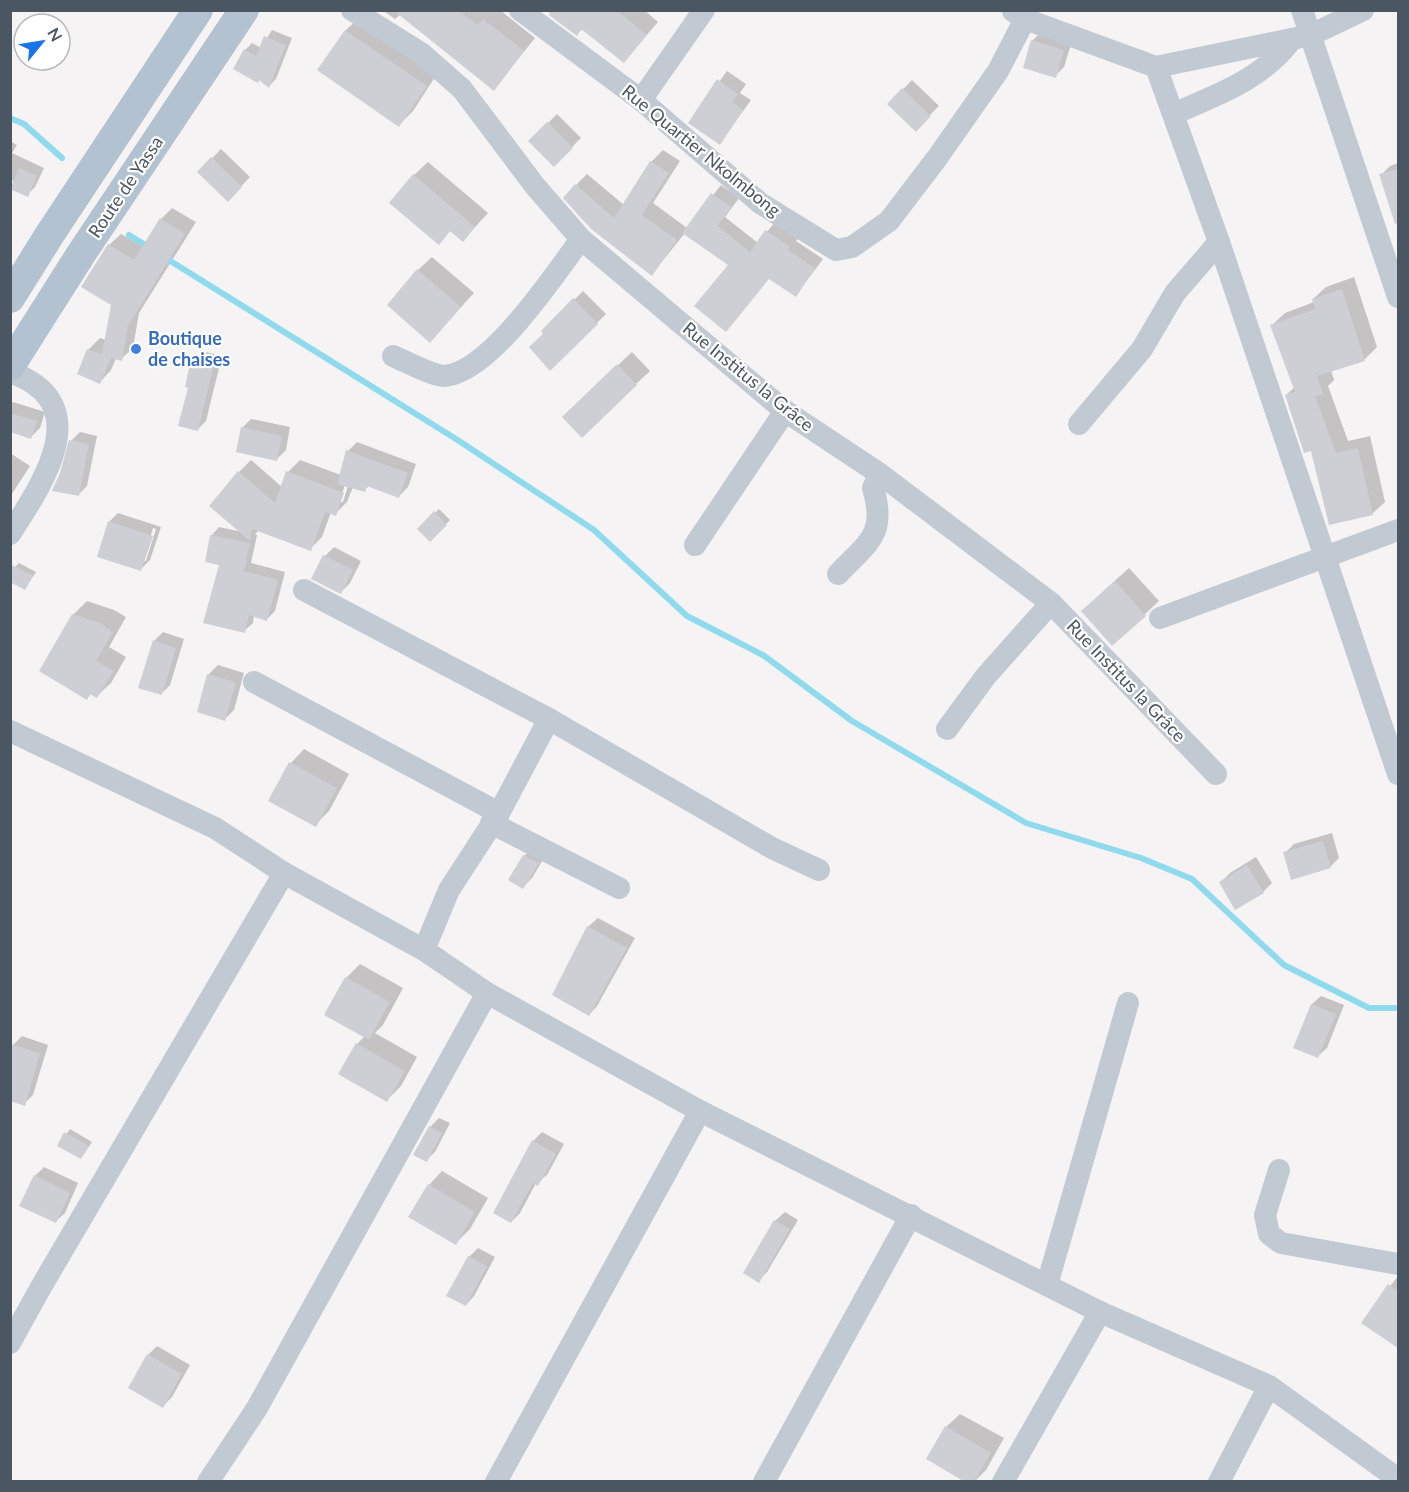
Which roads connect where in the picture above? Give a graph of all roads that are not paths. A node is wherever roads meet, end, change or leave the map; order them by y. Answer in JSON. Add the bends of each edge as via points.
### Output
{"nodes":[{"id":1,"x":198,"y":10,"type":"edge"},
{"id":2,"x":244,"y":10,"type":"edge"},
{"id":3,"x":352,"y":10,"type":"edge"},
{"id":4,"x":520,"y":10,"type":"edge"},
{"id":5,"x":704,"y":10,"type":"edge"},
{"id":6,"x":1302,"y":10,"type":"edge"},
{"id":7,"x":1363,"y":10,"type":"edge"},
{"id":8,"x":1020,"y":13,"type":"edge"},
{"id":9,"x":1301,"y":37,"type":"junction"},
{"id":10,"x":1156,"y":67,"type":"junction"},
{"id":11,"x":641,"y":100,"type":"junction"},
{"id":12,"x":1173,"y":114,"type":"junction"},
{"id":13,"x":581,"y":239,"type":"junction"},
{"id":14,"x":1219,"y":242,"type":"junction"},
{"id":15,"x":1398,"y":297,"type":"edge"},
{"id":16,"x":10,"y":298,"type":"edge"},
{"id":17,"x":393,"y":356,"type":"dead end"},
{"id":18,"x":10,"y":366,"type":"edge"},
{"id":19,"x":10,"y":372,"type":"edge"},
{"id":20,"x":785,"y":411,"type":"junction"},
{"id":21,"x":1079,"y":424,"type":"dead end"},
{"id":22,"x":880,"y":474,"type":"junction"},
{"id":23,"x":1398,"y":530,"type":"edge"},
{"id":24,"x":10,"y":534,"type":"edge"},
{"id":25,"x":695,"y":545,"type":"dead end"},
{"id":26,"x":1324,"y":558,"type":"junction"},
{"id":27,"x":838,"y":573,"type":"dead end"},
{"id":28,"x":304,"y":590,"type":"dead end"},
{"id":29,"x":1050,"y":603,"type":"junction"},
{"id":30,"x":1160,"y":618,"type":"dead end"},
{"id":31,"x":254,"y":682,"type":"dead end"},
{"id":32,"x":549,"y":719,"type":"junction"},
{"id":33,"x":947,"y":729,"type":"dead end"},
{"id":34,"x":10,"y":731,"type":"edge"},
{"id":35,"x":1216,"y":774,"type":"dead end"},
{"id":36,"x":1398,"y":774,"type":"edge"},
{"id":37,"x":495,"y":818,"type":"junction"},
{"id":38,"x":819,"y":870,"type":"dead end"},
{"id":39,"x":284,"y":873,"type":"junction"},
{"id":40,"x":619,"y":888,"type":"dead end"},
{"id":41,"x":424,"y":950,"type":"junction"},
{"id":42,"x":487,"y":993,"type":"junction"},
{"id":43,"x":1128,"y":1003,"type":"dead end"},
{"id":44,"x":700,"y":1111,"type":"junction"},
{"id":45,"x":1279,"y":1170,"type":"dead end"},
{"id":46,"x":911,"y":1215,"type":"junction"},
{"id":47,"x":1398,"y":1264,"type":"edge"},
{"id":48,"x":1047,"y":1285,"type":"junction"},
{"id":49,"x":1100,"y":1312,"type":"junction"},
{"id":50,"x":10,"y":1343,"type":"edge"},
{"id":51,"x":1269,"y":1386,"type":"junction"},
{"id":52,"x":1398,"y":1479,"type":"edge"},
{"id":53,"x":208,"y":1482,"type":"edge"},
{"id":54,"x":496,"y":1482,"type":"edge"},
{"id":55,"x":764,"y":1482,"type":"edge"},
{"id":56,"x":1004,"y":1482,"type":"edge"},
{"id":57,"x":1219,"y":1482,"type":"edge"}],
"edges":[{"from":1,"to":16,"type":"main road","name":"Route de Yassa"},
{"from":2,"to":18,"type":"main road","name":"Route de Yassa"},
{"from":3,"to":13,"type":"street","name":"Rue Institus la Grâce","via":[[421,53],[462,89],[535,186]]},
{"from":4,"to":11,"type":"street","name":"Rue Quartier Nkolmbong"},
{"from":5,"to":11,"type":"street"},
{"from":6,"to":9,"type":"street"},
{"from":7,"to":9,"type":"street"},
{"from":8,"to":10,"type":"street"},
{"from":8,"to":11,"type":"street","name":"Rue Quartier Nkolmbong","via":[[998,71],[938,158],[889,220],[845,249],[827,246],[760,203]]},
{"from":9,"to":10,"type":"street"},
{"from":9,"to":12,"type":"street","via":[[1238,86]]},
{"from":9,"to":15,"type":"street"},
{"from":10,"to":12,"type":"street"},
{"from":12,"to":14,"type":"street"},
{"from":13,"to":17,"type":"street","via":[[529,310],[467,370],[443,376]]},
{"from":13,"to":20,"type":"street","name":"Rue Institus la Grâce"},
{"from":14,"to":21,"type":"street","via":[[1175,293],[1142,349]]},
{"from":14,"to":26,"type":"street"},
{"from":19,"to":24,"type":"street","via":[[44,393],[58,411],[59,426],[57,443],[39,489]]},
{"from":20,"to":22,"type":"street","name":"Rue Institus la Grâce"},
{"from":20,"to":25,"type":"street"},
{"from":22,"to":27,"type":"street","via":[[873,488],[880,510],[876,534]]},
{"from":22,"to":29,"type":"street","name":"Rue Institus la Grâce"},
{"from":23,"to":26,"type":"street"},
{"from":26,"to":30,"type":"street"},
{"from":26,"to":36,"type":"street"},
{"from":28,"to":32,"type":"street"},
{"from":29,"to":33,"type":"street","via":[[986,676]]},
{"from":29,"to":35,"type":"street","name":"Rue Institus la Grâce"},
{"from":31,"to":37,"type":"street"},
{"from":32,"to":37,"type":"street"},
{"from":32,"to":38,"type":"street","via":[[772,848]]},
{"from":34,"to":39,"type":"street","via":[[215,828]]},
{"from":37,"to":40,"type":"street"},
{"from":37,"to":41,"type":"street","via":[[449,890]]},
{"from":39,"to":41,"type":"street"},
{"from":39,"to":50,"type":"street"},
{"from":41,"to":42,"type":"street"},
{"from":42,"to":44,"type":"street"},
{"from":42,"to":53,"type":"street","via":[[257,1408]]},
{"from":43,"to":48,"type":"street"},
{"from":44,"to":46,"type":"street"},
{"from":44,"to":54,"type":"street"},
{"from":45,"to":47,"type":"street","via":[[1265,1215],[1269,1234],[1281,1243]]},
{"from":46,"to":48,"type":"street"},
{"from":46,"to":55,"type":"street"},
{"from":48,"to":49,"type":"street"},
{"from":49,"to":51,"type":"street"},
{"from":49,"to":56,"type":"street"},
{"from":51,"to":52,"type":"street"},
{"from":51,"to":57,"type":"street"}]}
